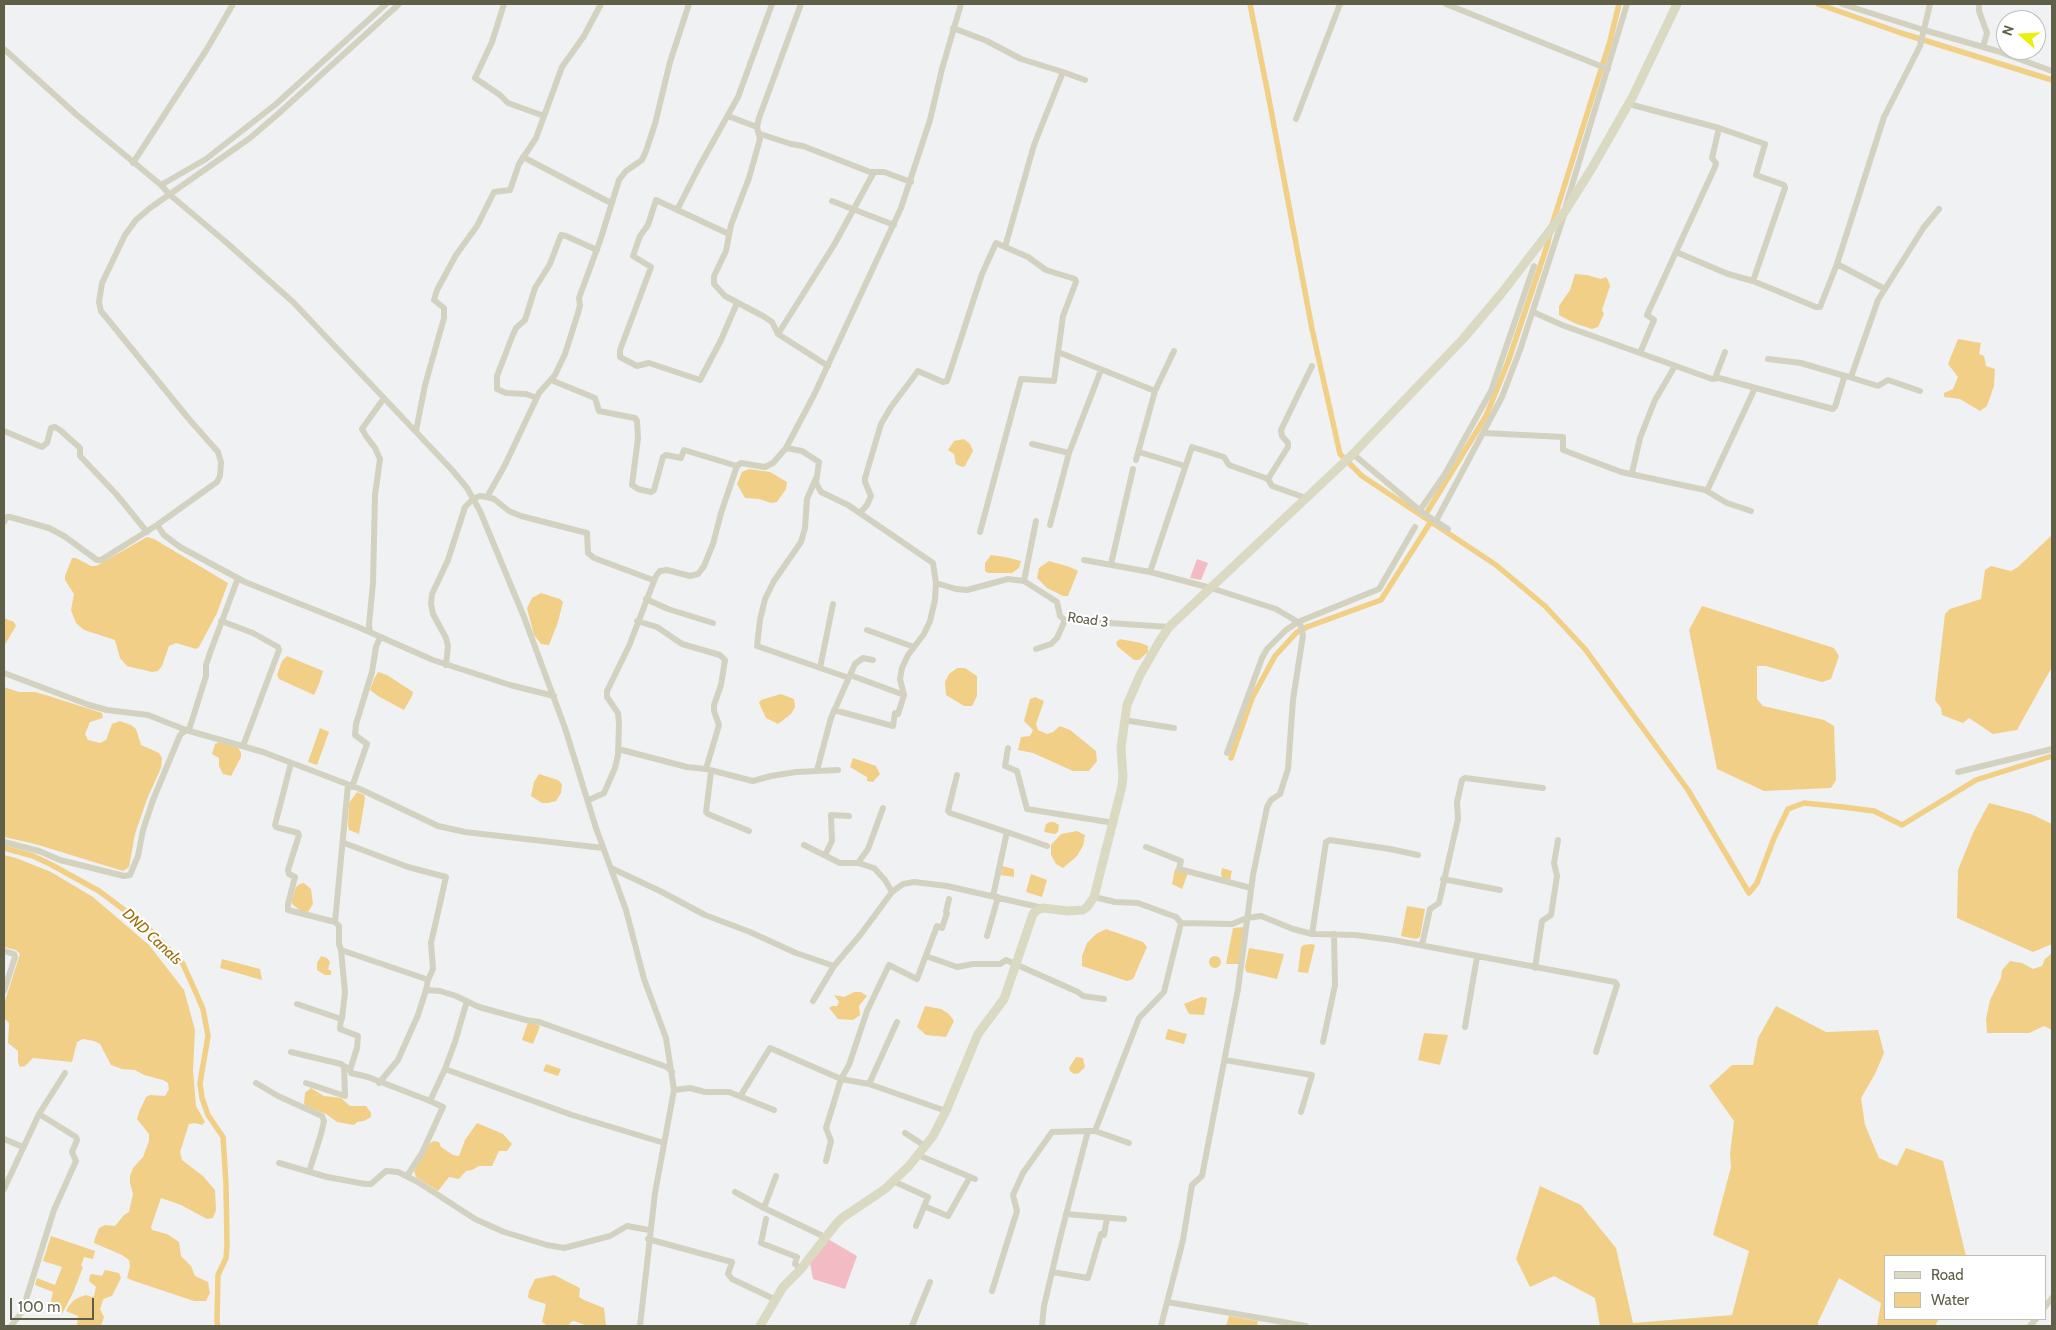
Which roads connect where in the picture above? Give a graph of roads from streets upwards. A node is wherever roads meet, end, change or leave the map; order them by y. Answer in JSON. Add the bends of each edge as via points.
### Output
{"nodes":[{"id":1,"x":233,"y":4,"type":"edge"},
{"id":2,"x":386,"y":4,"type":"edge"},
{"id":3,"x":399,"y":4,"type":"edge"},
{"id":4,"x":504,"y":4,"type":"edge"},
{"id":5,"x":600,"y":4,"type":"edge"},
{"id":6,"x":689,"y":4,"type":"edge"},
{"id":7,"x":772,"y":4,"type":"edge"},
{"id":8,"x":802,"y":4,"type":"edge"},
{"id":9,"x":961,"y":4,"type":"edge"},
{"id":10,"x":1340,"y":4,"type":"edge"},
{"id":11,"x":1446,"y":4,"type":"edge"},
{"id":12,"x":1627,"y":4,"type":"edge"},
{"id":13,"x":1677,"y":4,"type":"edge"},
{"id":14,"x":1842,"y":4,"type":"edge"},
{"id":15,"x":1930,"y":4,"type":"edge"},
{"id":16,"x":1979,"y":4,"type":"edge"},
{"id":17,"x":954,"y":28,"type":"junction"},
{"id":18,"x":1924,"y":33,"type":"junction"},
{"id":19,"x":1983,"y":47,"type":"junction"},
{"id":20,"x":4,"y":48,"type":"edge"},
{"id":21,"x":1606,"y":68,"type":"junction"},
{"id":22,"x":2052,"y":71,"type":"edge"},
{"id":23,"x":1064,"y":72,"type":"junction"},
{"id":24,"x":1085,"y":80,"type":"dead end"},
{"id":25,"x":1629,"y":104,"type":"junction"},
{"id":26,"x":544,"y":116,"type":"junction"},
{"id":27,"x":728,"y":116,"type":"junction"},
{"id":28,"x":1296,"y":119,"type":"dead end"},
{"id":29,"x":1718,"y":128,"type":"junction"},
{"id":30,"x":758,"y":131,"type":"junction"},
{"id":31,"x":523,"y":157,"type":"junction"},
{"id":32,"x":133,"y":163,"type":"junction"},
{"id":33,"x":874,"y":172,"type":"junction"},
{"id":34,"x":910,"y":182,"type":"junction"},
{"id":35,"x":160,"y":185,"type":"junction"},
{"id":36,"x":169,"y":194,"type":"junction"},
{"id":37,"x":832,"y":201,"type":"dead end"},
{"id":38,"x":611,"y":203,"type":"junction"},
{"id":39,"x":854,"y":209,"type":"junction"},
{"id":40,"x":1939,"y":209,"type":"dead end"},
{"id":41,"x":677,"y":210,"type":"junction"},
{"id":42,"x":1563,"y":214,"type":"junction"},
{"id":43,"x":894,"y":225,"type":"junction"},
{"id":44,"x":729,"y":234,"type":"junction"},
{"id":45,"x":1005,"y":247,"type":"junction"},
{"id":46,"x":597,"y":250,"type":"junction"},
{"id":47,"x":1676,"y":252,"type":"junction"},
{"id":48,"x":1837,"y":264,"type":"junction"},
{"id":49,"x":1534,"y":266,"type":"dead end"},
{"id":50,"x":1753,"y":281,"type":"junction"},
{"id":51,"x":1885,"y":289,"type":"junction"},
{"id":52,"x":737,"y":303,"type":"junction"},
{"id":53,"x":1533,"y":312,"type":"junction"},
{"id":54,"x":778,"y":334,"type":"junction"},
{"id":55,"x":1174,"y":351,"type":"dead end"},
{"id":56,"x":1058,"y":352,"type":"junction"},
{"id":57,"x":1725,"y":352,"type":"dead end"},
{"id":58,"x":1640,"y":353,"type":"junction"},
{"id":59,"x":1768,"y":359,"type":"dead end"},
{"id":60,"x":828,"y":366,"type":"junction"},
{"id":61,"x":1312,"y":366,"type":"dead end"},
{"id":62,"x":1675,"y":366,"type":"junction"},
{"id":63,"x":1102,"y":370,"type":"junction"},
{"id":64,"x":1848,"y":377,"type":"junction"},
{"id":65,"x":1715,"y":378,"type":"junction"},
{"id":66,"x":551,"y":380,"type":"junction"},
{"id":67,"x":1755,"y":388,"type":"junction"},
{"id":68,"x":1155,"y":391,"type":"junction"},
{"id":69,"x":1920,"y":391,"type":"dead end"},
{"id":70,"x":384,"y":398,"type":"junction"},
{"id":71,"x":537,"y":398,"type":"junction"},
{"id":72,"x":4,"y":431,"type":"edge"},
{"id":73,"x":416,"y":431,"type":"junction"},
{"id":74,"x":1484,"y":432,"type":"junction"},
{"id":75,"x":1032,"y":444,"type":"dead end"},
{"id":76,"x":786,"y":448,"type":"junction"},
{"id":77,"x":1139,"y":452,"type":"junction"},
{"id":78,"x":1069,"y":453,"type":"junction"},
{"id":79,"x":1352,"y":456,"type":"junction"},
{"id":80,"x":1136,"y":460,"type":"dead end"},
{"id":81,"x":737,"y":466,"type":"junction"},
{"id":82,"x":1185,"y":466,"type":"junction"},
{"id":83,"x":1133,"y":469,"type":"dead end"},
{"id":84,"x":1632,"y":473,"type":"junction"},
{"id":85,"x":817,"y":477,"type":"junction"},
{"id":86,"x":1268,"y":479,"type":"junction"},
{"id":87,"x":1707,"y":491,"type":"junction"},
{"id":88,"x":487,"y":497,"type":"junction"},
{"id":89,"x":1306,"y":498,"type":"junction"},
{"id":90,"x":473,"y":499,"type":"junction"},
{"id":91,"x":1421,"y":512,"type":"junction"},
{"id":92,"x":1751,"y":512,"type":"dead end"},
{"id":93,"x":860,"y":513,"type":"junction"},
{"id":94,"x":1036,"y":520,"type":"dead end"},
{"id":95,"x":1434,"y":520,"type":"junction"},
{"id":96,"x":4,"y":522,"type":"edge"},
{"id":97,"x":157,"y":525,"type":"junction"},
{"id":98,"x":1050,"y":525,"type":"dead end"},
{"id":99,"x":1414,"y":527,"type":"dead end"},
{"id":100,"x":1448,"y":529,"type":"dead end"},
{"id":101,"x":147,"y":532,"type":"junction"},
{"id":102,"x":980,"y":532,"type":"dead end"},
{"id":103,"x":1084,"y":560,"type":"dead end"},
{"id":104,"x":1111,"y":564,"type":"junction"},
{"id":105,"x":1150,"y":572,"type":"junction"},
{"id":106,"x":238,"y":578,"type":"junction"},
{"id":107,"x":653,"y":580,"type":"junction"},
{"id":108,"x":1024,"y":581,"type":"junction"},
{"id":109,"x":936,"y":583,"type":"junction"},
{"id":110,"x":1211,"y":588,"type":"junction"},
{"id":111,"x":646,"y":599,"type":"junction"},
{"id":112,"x":833,"y":604,"type":"dead end"},
{"id":113,"x":1065,"y":620,"type":"junction"},
{"id":114,"x":221,"y":621,"type":"junction"},
{"id":115,"x":637,"y":621,"type":"junction"},
{"id":116,"x":713,"y":622,"type":"dead end"},
{"id":117,"x":1299,"y":623,"type":"junction"},
{"id":118,"x":1169,"y":627,"type":"junction"},
{"id":119,"x":867,"y":630,"type":"dead end"},
{"id":120,"x":370,"y":632,"type":"junction"},
{"id":121,"x":380,"y":637,"type":"junction"},
{"id":122,"x":914,"y":647,"type":"junction"},
{"id":123,"x":1036,"y":648,"type":"dead end"},
{"id":124,"x":873,"y":660,"type":"dead end"},
{"id":125,"x":446,"y":665,"type":"junction"},
{"id":126,"x":820,"y":668,"type":"junction"},
{"id":127,"x":4,"y":673,"type":"edge"},
{"id":128,"x":849,"y":677,"type":"junction"},
{"id":129,"x":904,"y":695,"type":"junction"},
{"id":130,"x":554,"y":696,"type":"junction"},
{"id":131,"x":834,"y":710,"type":"junction"},
{"id":132,"x":1124,"y":720,"type":"junction"},
{"id":133,"x":1174,"y":728,"type":"dead end"},
{"id":134,"x":188,"y":730,"type":"junction"},
{"id":135,"x":244,"y":746,"type":"junction"},
{"id":136,"x":1008,"y":748,"type":"dead end"},
{"id":137,"x":618,"y":749,"type":"junction"},
{"id":138,"x":2052,"y":749,"type":"edge"},
{"id":139,"x":1227,"y":753,"type":"dead end"},
{"id":140,"x":291,"y":764,"type":"junction"},
{"id":141,"x":817,"y":770,"type":"junction"},
{"id":142,"x":838,"y":770,"type":"dead end"},
{"id":143,"x":709,"y":771,"type":"junction"},
{"id":144,"x":1958,"y":772,"type":"dead end"},
{"id":145,"x":957,"y":775,"type":"dead end"},
{"id":146,"x":350,"y":786,"type":"junction"},
{"id":147,"x":1543,"y":788,"type":"dead end"},
{"id":148,"x":588,"y":800,"type":"junction"},
{"id":149,"x":883,"y":808,"type":"dead end"},
{"id":150,"x":848,"y":816,"type":"dead end"},
{"id":151,"x":1114,"y":822,"type":"junction"},
{"id":152,"x":749,"y":831,"type":"dead end"},
{"id":153,"x":1007,"y":832,"type":"junction"},
{"id":154,"x":1558,"y":840,"type":"dead end"},
{"id":155,"x":4,"y":842,"type":"edge"},
{"id":156,"x":344,"y":843,"type":"junction"},
{"id":157,"x":804,"y":845,"type":"dead end"},
{"id":158,"x":1047,"y":846,"type":"dead end"},
{"id":159,"x":1146,"y":847,"type":"dead end"},
{"id":160,"x":603,"y":848,"type":"junction"},
{"id":161,"x":825,"y":855,"type":"junction"},
{"id":162,"x":1418,"y":855,"type":"dead end"},
{"id":163,"x":858,"y":863,"type":"junction"},
{"id":164,"x":611,"y":868,"type":"junction"},
{"id":165,"x":1443,"y":879,"type":"junction"},
{"id":166,"x":1251,"y":888,"type":"junction"},
{"id":167,"x":1500,"y":890,"type":"dead end"},
{"id":168,"x":892,"y":892,"type":"junction"},
{"id":169,"x":996,"y":896,"type":"junction"},
{"id":170,"x":1094,"y":897,"type":"junction"},
{"id":171,"x":949,"y":899,"type":"dead end"},
{"id":172,"x":1043,"y":908,"type":"junction"},
{"id":173,"x":1248,"y":918,"type":"junction"},
{"id":174,"x":335,"y":922,"type":"junction"},
{"id":175,"x":1181,"y":923,"type":"junction"},
{"id":176,"x":1312,"y":934,"type":"junction"},
{"id":177,"x":1334,"y":934,"type":"junction"},
{"id":178,"x":987,"y":936,"type":"dead end"},
{"id":179,"x":1422,"y":945,"type":"junction"},
{"id":180,"x":341,"y":950,"type":"junction"},
{"id":181,"x":4,"y":951,"type":"edge"},
{"id":182,"x":926,"y":956,"type":"junction"},
{"id":183,"x":1477,"y":957,"type":"junction"},
{"id":184,"x":1015,"y":963,"type":"junction"},
{"id":185,"x":834,"y":966,"type":"junction"},
{"id":186,"x":1535,"y":968,"type":"junction"},
{"id":187,"x":428,"y":980,"type":"junction"},
{"id":188,"x":426,"y":990,"type":"junction"},
{"id":189,"x":4,"y":991,"type":"edge"},
{"id":190,"x":1104,"y":999,"type":"dead end"},
{"id":191,"x":467,"y":1001,"type":"junction"},
{"id":192,"x":813,"y":1001,"type":"dead end"},
{"id":193,"x":297,"y":1004,"type":"dead end"},
{"id":194,"x":342,"y":1019,"type":"junction"},
{"id":195,"x":896,"y":1022,"type":"dead end"},
{"id":196,"x":1465,"y":1028,"type":"dead end"},
{"id":197,"x":1323,"y":1042,"type":"dead end"},
{"id":198,"x":291,"y":1052,"type":"dead end"},
{"id":199,"x":1596,"y":1052,"type":"dead end"},
{"id":200,"x":1225,"y":1060,"type":"junction"},
{"id":201,"x":347,"y":1068,"type":"junction"},
{"id":202,"x":445,"y":1069,"type":"junction"},
{"id":203,"x":65,"y":1073,"type":"dead end"},
{"id":204,"x":673,"y":1073,"type":"junction"},
{"id":205,"x":841,"y":1079,"type":"junction"},
{"id":206,"x":256,"y":1083,"type":"dead end"},
{"id":207,"x":306,"y":1083,"type":"dead end"},
{"id":208,"x":379,"y":1083,"type":"junction"},
{"id":209,"x":869,"y":1084,"type":"junction"},
{"id":210,"x":674,"y":1090,"type":"junction"},
{"id":211,"x":741,"y":1095,"type":"junction"},
{"id":212,"x":430,"y":1101,"type":"junction"},
{"id":213,"x":774,"y":1110,"type":"dead end"},
{"id":214,"x":946,"y":1111,"type":"junction"},
{"id":215,"x":1301,"y":1112,"type":"dead end"},
{"id":216,"x":40,"y":1114,"type":"junction"},
{"id":217,"x":1092,"y":1131,"type":"junction"},
{"id":218,"x":905,"y":1133,"type":"dead end"},
{"id":219,"x":4,"y":1139,"type":"edge"},
{"id":220,"x":664,"y":1143,"type":"junction"},
{"id":221,"x":1129,"y":1143,"type":"dead end"},
{"id":222,"x":925,"y":1146,"type":"junction"},
{"id":223,"x":23,"y":1147,"type":"junction"},
{"id":224,"x":918,"y":1155,"type":"junction"},
{"id":225,"x":826,"y":1161,"type":"dead end"},
{"id":226,"x":279,"y":1163,"type":"dead end"},
{"id":227,"x":309,"y":1172,"type":"junction"},
{"id":228,"x":407,"y":1176,"type":"junction"},
{"id":229,"x":776,"y":1176,"type":"dead end"},
{"id":230,"x":893,"y":1181,"type":"junction"},
{"id":231,"x":4,"y":1189,"type":"edge"},
{"id":232,"x":735,"y":1192,"type":"dead end"},
{"id":233,"x":924,"y":1206,"type":"junction"},
{"id":234,"x":764,"y":1208,"type":"junction"},
{"id":235,"x":1066,"y":1214,"type":"junction"},
{"id":236,"x":766,"y":1218,"type":"dead end"},
{"id":237,"x":1107,"y":1218,"type":"junction"},
{"id":238,"x":1124,"y":1219,"type":"dead end"},
{"id":239,"x":916,"y":1226,"type":"dead end"},
{"id":240,"x":650,"y":1230,"type":"junction"},
{"id":241,"x":825,"y":1237,"type":"junction"},
{"id":242,"x":648,"y":1239,"type":"junction"},
{"id":243,"x":801,"y":1269,"type":"junction"},
{"id":244,"x":1052,"y":1272,"type":"junction"},
{"id":245,"x":930,"y":1282,"type":"dead end"},
{"id":246,"x":992,"y":1291,"type":"dead end"},
{"id":247,"x":774,"y":1299,"type":"junction"},
{"id":248,"x":1167,"y":1302,"type":"junction"},
{"id":249,"x":11,"y":1326,"type":"edge"},
{"id":250,"x":640,"y":1326,"type":"edge"},
{"id":251,"x":760,"y":1326,"type":"edge"},
{"id":252,"x":912,"y":1326,"type":"edge"},
{"id":253,"x":1042,"y":1326,"type":"edge"},
{"id":254,"x":1161,"y":1326,"type":"edge"},
{"id":255,"x":1306,"y":1326,"type":"edge"}],
"edges":[{"from":1,"to":32,"type":"street"},
{"from":2,"to":35,"type":"street","via":[[276,104],[206,159]]},
{"from":3,"to":36,"type":"street","via":[[257,132]]},
{"from":4,"to":26,"type":"street","via":[[492,42],[475,78],[508,103]]},
{"from":5,"to":26,"type":"street","via":[[584,36],[562,67]]},
{"from":6,"to":38,"type":"street","via":[[646,151],[642,160],[622,175]]},
{"from":7,"to":27,"type":"street","via":[[744,83]]},
{"from":8,"to":30,"type":"street"},
{"from":9,"to":17,"type":"street"},
{"from":10,"to":28,"type":"street"},
{"from":11,"to":21,"type":"street"},
{"from":12,"to":21,"type":"street"},
{"from":13,"to":25,"type":"street"},
{"from":14,"to":18,"type":"street"},
{"from":15,"to":18,"type":"street"},
{"from":16,"to":19,"type":"street","via":[[1987,33]]},
{"from":17,"to":23,"type":"street","via":[[1021,59]]},
{"from":17,"to":34,"type":"street"},
{"from":18,"to":19,"type":"street"},
{"from":18,"to":48,"type":"street","via":[[1884,118]]},
{"from":19,"to":22,"type":"street"},
{"from":20,"to":32,"type":"street"},
{"from":21,"to":42,"type":"street"},
{"from":23,"to":24,"type":"street"},
{"from":23,"to":45,"type":"street","via":[[1034,145]]},
{"from":25,"to":29,"type":"street"},
{"from":25,"to":42,"type":"street"},
{"from":26,"to":31,"type":"street","via":[[536,138]]},
{"from":27,"to":30,"type":"street"},
{"from":27,"to":41,"type":"street"},
{"from":29,"to":47,"type":"street","via":[[1712,158],[1716,166]]},
{"from":29,"to":50,"type":"street","via":[[1764,143],[1756,174],[1785,186]]},
{"from":30,"to":33,"type":"street"},
{"from":30,"to":44,"type":"street","via":[[760,139]]},
{"from":31,"to":38,"type":"street"},
{"from":31,"to":73,"type":"street","via":[[510,190],[494,192],[437,290],[434,300],[444,308],[444,318]]},
{"from":32,"to":35,"type":"street"},
{"from":33,"to":34,"type":"street","via":[[884,172]]},
{"from":33,"to":39,"type":"street"},
{"from":34,"to":43,"type":"street"},
{"from":35,"to":36,"type":"street"},
{"from":36,"to":70,"type":"street","via":[[292,302]]},
{"from":36,"to":97,"type":"street","via":[[136,220],[125,235],[102,283],[99,302],[101,311],[218,452],[220,476],[216,482]]},
{"from":37,"to":39,"type":"street"},
{"from":38,"to":46,"type":"street"},
{"from":39,"to":43,"type":"street"},
{"from":39,"to":54,"type":"street"},
{"from":40,"to":51,"type":"street"},
{"from":41,"to":44,"type":"street"},
{"from":41,"to":52,"type":"street","via":[[656,200],[634,252],[635,258],[651,267],[620,357],[637,366],[649,363],[700,380]]},
{"from":42,"to":53,"type":"street"},
{"from":42,"to":79,"type":"street","via":[[1464,339]]},
{"from":43,"to":60,"type":"street"},
{"from":44,"to":52,"type":"street","via":[[714,284]]},
{"from":45,"to":56,"type":"street","via":[[1046,270],[1076,280],[1063,316]]},
{"from":45,"to":93,"type":"street","via":[[994,243],[947,381],[918,371],[886,414],[865,478],[871,496]]},
{"from":46,"to":66,"type":"street","via":[[579,298],[580,305],[569,342]]},
{"from":46,"to":71,"type":"street","via":[[561,235],[550,264],[535,288],[525,320],[512,337],[497,376],[497,389]]},
{"from":47,"to":50,"type":"street"},
{"from":47,"to":58,"type":"street","via":[[1647,315],[1654,320]]},
{"from":48,"to":50,"type":"street","via":[[1818,307]]},
{"from":48,"to":51,"type":"street"},
{"from":49,"to":91,"type":"street","via":[[1491,391]]},
{"from":51,"to":64,"type":"street"},
{"from":52,"to":54,"type":"street","via":[[772,322]]},
{"from":53,"to":58,"type":"street"},
{"from":53,"to":74,"type":"street","via":[[1502,397]]},
{"from":54,"to":60,"type":"street"},
{"from":55,"to":68,"type":"street"},
{"from":56,"to":63,"type":"street"},
{"from":56,"to":102,"type":"street","via":[[1054,381],[1021,379]]},
{"from":57,"to":65,"type":"street"},
{"from":58,"to":62,"type":"street"},
{"from":59,"to":64,"type":"street","via":[[1801,363]]},
{"from":60,"to":76,"type":"street"},
{"from":61,"to":86,"type":"street","via":[[1281,430],[1288,446]]},
{"from":62,"to":65,"type":"street"},
{"from":62,"to":84,"type":"street","via":[[1652,408],[1640,438]]},
{"from":63,"to":68,"type":"street"},
{"from":63,"to":78,"type":"street"},
{"from":64,"to":67,"type":"street","via":[[1833,409]]},
{"from":64,"to":69,"type":"street","via":[[1878,386],[1888,380]]},
{"from":65,"to":67,"type":"street"},
{"from":66,"to":71,"type":"street"},
{"from":66,"to":81,"type":"street","via":[[595,398],[599,411],[637,421],[634,487],[654,490],[663,457],[666,454],[682,458],[684,450]]},
{"from":67,"to":87,"type":"street"},
{"from":68,"to":77,"type":"street"},
{"from":70,"to":73,"type":"street"},
{"from":70,"to":120,"type":"street","via":[[362,429],[380,459],[374,495]]},
{"from":71,"to":88,"type":"street"},
{"from":72,"to":101,"type":"street","via":[[42,447],[47,443],[51,428],[60,430],[80,448],[80,456]]},
{"from":73,"to":90,"type":"street","via":[[453,470]]},
{"from":74,"to":84,"type":"street","via":[[1563,437],[1563,450]]},
{"from":74,"to":95,"type":"street"},
{"from":75,"to":78,"type":"street"},
{"from":76,"to":81,"type":"street","via":[[773,464],[741,462]]},
{"from":76,"to":85,"type":"street","via":[[815,458],[819,462]]},
{"from":77,"to":80,"type":"street"},
{"from":77,"to":82,"type":"street"},
{"from":78,"to":98,"type":"street"},
{"from":79,"to":89,"type":"street"},
{"from":79,"to":91,"type":"street"},
{"from":81,"to":107,"type":"street","via":[[704,566],[698,574],[690,576],[660,571]]},
{"from":82,"to":86,"type":"street","via":[[1193,447],[1224,457],[1229,466]]},
{"from":82,"to":105,"type":"street"},
{"from":83,"to":104,"type":"street"},
{"from":84,"to":87,"type":"street"},
{"from":85,"to":93,"type":"street","via":[[816,483],[821,492]]},
{"from":85,"to":126,"type":"street","via":[[807,500],[803,536],[769,589],[757,641],[760,647]]},
{"from":86,"to":89,"type":"street","via":[[1272,486]]},
{"from":87,"to":92,"type":"street"},
{"from":88,"to":90,"type":"street"},
{"from":88,"to":107,"type":"street","via":[[494,498],[521,516],[587,533],[588,552],[594,558]]},
{"from":89,"to":110,"type":"street"},
{"from":90,"to":125,"type":"street","via":[[465,507],[448,560],[432,594],[433,614],[448,646]]},
{"from":90,"to":130,"type":"street"},
{"from":91,"to":95,"type":"street"},
{"from":93,"to":109,"type":"street","via":[[933,563]]},
{"from":94,"to":108,"type":"street"},
{"from":95,"to":100,"type":"street"},
{"from":96,"to":101,"type":"street","via":[[10,517],[49,528],[97,560]]},
{"from":97,"to":101,"type":"street"},
{"from":97,"to":106,"type":"street","via":[[180,547]]},
{"from":99,"to":117,"type":"street","via":[[1379,589]]},
{"from":103,"to":104,"type":"street"},
{"from":104,"to":105,"type":"street"},
{"from":105,"to":110,"type":"street"},
{"from":106,"to":114,"type":"street"},
{"from":106,"to":120,"type":"street"},
{"from":107,"to":111,"type":"street"},
{"from":108,"to":109,"type":"street","via":[[1008,579],[967,590]]},
{"from":108,"to":113,"type":"street","name":"Road 3","via":[[1057,602],[1060,616]]},
{"from":109,"to":122,"type":"street","via":[[930,622]]},
{"from":110,"to":117,"type":"street","via":[[1276,609]]},
{"from":110,"to":118,"type":"street"},
{"from":111,"to":115,"type":"street"},
{"from":111,"to":116,"type":"street"},
{"from":112,"to":126,"type":"street"},
{"from":113,"to":118,"type":"street","name":"Road 3"},
{"from":113,"to":123,"type":"street","via":[[1051,644]]},
{"from":114,"to":134,"type":"street"},
{"from":114,"to":135,"type":"street","via":[[253,633],[278,646],[279,650]]},
{"from":115,"to":137,"type":"street","via":[[607,691],[607,697],[618,714]]},
{"from":115,"to":143,"type":"street","via":[[657,627],[682,644],[720,655],[725,660],[714,705],[719,726]]},
{"from":117,"to":139,"type":"street","via":[[1286,630],[1265,653]]},
{"from":117,"to":166,"type":"street","via":[[1303,636],[1292,709],[1287,774],[1280,794],[1267,807]]},
{"from":118,"to":132,"type":"street","via":[[1140,674]]},
{"from":119,"to":122,"type":"street"},
{"from":120,"to":121,"type":"street"},
{"from":121,"to":125,"type":"street"},
{"from":121,"to":146,"type":"street","via":[[356,724],[355,735],[367,744]]},
{"from":122,"to":129,"type":"street","via":[[902,668],[900,679]]},
{"from":124,"to":128,"type":"street","via":[[859,659]]},
{"from":125,"to":130,"type":"street"},
{"from":126,"to":128,"type":"street"},
{"from":127,"to":134,"type":"street","via":[[89,705],[148,715]]},
{"from":128,"to":129,"type":"street"},
{"from":128,"to":131,"type":"street"},
{"from":129,"to":131,"type":"street","via":[[893,726]]},
{"from":130,"to":148,"type":"street"},
{"from":131,"to":141,"type":"street"},
{"from":132,"to":133,"type":"street"},
{"from":132,"to":151,"type":"street","via":[[1123,776]]},
{"from":134,"to":135,"type":"street"},
{"from":134,"to":155,"type":"street","via":[[180,735],[153,800],[130,875],[60,860]]},
{"from":135,"to":140,"type":"street"},
{"from":136,"to":151,"type":"street","via":[[1005,766],[1017,771],[1025,806],[1030,810]]},
{"from":137,"to":143,"type":"street"},
{"from":137,"to":148,"type":"street","via":[[604,793]]},
{"from":138,"to":144,"type":"street"},
{"from":140,"to":146,"type":"street"},
{"from":140,"to":174,"type":"street","via":[[275,825],[299,835],[288,870],[295,877],[287,908]]},
{"from":141,"to":142,"type":"street"},
{"from":141,"to":143,"type":"street","via":[[753,781]]},
{"from":143,"to":152,"type":"street","via":[[706,812]]},
{"from":145,"to":153,"type":"street","via":[[950,814]]},
{"from":146,"to":156,"type":"street"},
{"from":146,"to":160,"type":"street","via":[[443,827]]},
{"from":147,"to":165,"type":"street","via":[[1462,780],[1457,802],[1458,819]]},
{"from":148,"to":160,"type":"street"},
{"from":149,"to":163,"type":"street","via":[[868,849]]},
{"from":150,"to":161,"type":"street","via":[[832,815],[832,841]]},
{"from":151,"to":170,"type":"street"},
{"from":153,"to":158,"type":"street"},
{"from":153,"to":169,"type":"street"},
{"from":154,"to":186,"type":"street","via":[[1551,915],[1542,921]]},
{"from":156,"to":174,"type":"street"},
{"from":156,"to":187,"type":"street","via":[[408,867],[446,877],[431,943],[434,969]]},
{"from":157,"to":161,"type":"street"},
{"from":159,"to":166,"type":"street","via":[[1181,861],[1179,869]]},
{"from":160,"to":164,"type":"street"},
{"from":161,"to":163,"type":"street","via":[[840,863]]},
{"from":162,"to":176,"type":"street","via":[[1330,840],[1326,842]]},
{"from":163,"to":168,"type":"street","via":[[874,868]]},
{"from":164,"to":185,"type":"street","via":[[705,915]]},
{"from":164,"to":204,"type":"street","via":[[644,979],[666,1038]]},
{"from":165,"to":167,"type":"street"},
{"from":165,"to":179,"type":"street","via":[[1438,903],[1430,909]]},
{"from":166,"to":173,"type":"street"},
{"from":168,"to":169,"type":"street","via":[[914,882]]},
{"from":168,"to":185,"type":"street"},
{"from":169,"to":172,"type":"street"},
{"from":169,"to":178,"type":"street"},
{"from":170,"to":172,"type":"street","via":[[1083,910]]},
{"from":170,"to":175,"type":"street","via":[[1138,903],[1176,917]]},
{"from":171,"to":182,"type":"street","via":[[942,928],[937,926]]},
{"from":172,"to":184,"type":"street","via":[[1030,919]]},
{"from":173,"to":175,"type":"street","via":[[1232,924]]},
{"from":173,"to":176,"type":"street","via":[[1265,917]]},
{"from":173,"to":200,"type":"street"},
{"from":174,"to":180,"type":"street","via":[[339,926]]},
{"from":175,"to":217,"type":"street","via":[[1164,992],[1138,1018]]},
{"from":176,"to":177,"type":"street"},
{"from":177,"to":179,"type":"street"},
{"from":177,"to":197,"type":"street","via":[[1334,985]]},
{"from":179,"to":183,"type":"street"},
{"from":180,"to":187,"type":"street"},
{"from":180,"to":194,"type":"street","via":[[345,992]]},
{"from":181,"to":189,"type":"street","via":[[15,957]]},
{"from":182,"to":184,"type":"street","via":[[958,967],[1000,964],[1006,960]]},
{"from":182,"to":205,"type":"street","via":[[917,979],[889,965]]},
{"from":183,"to":186,"type":"street"},
{"from":183,"to":196,"type":"street"},
{"from":184,"to":190,"type":"street","via":[[1083,996]]},
{"from":184,"to":214,"type":"street","via":[[1004,999],[978,1034]]},
{"from":185,"to":192,"type":"street"},
{"from":186,"to":199,"type":"street","via":[[1617,983]]},
{"from":187,"to":188,"type":"street"},
{"from":188,"to":191,"type":"street","via":[[440,991]]},
{"from":188,"to":208,"type":"street","via":[[398,1060]]},
{"from":191,"to":202,"type":"street"},
{"from":191,"to":204,"type":"street","via":[[479,1008],[539,1022],[667,1068]]},
{"from":193,"to":194,"type":"street"},
{"from":194,"to":201,"type":"street","via":[[340,1029],[359,1039]]},
{"from":195,"to":209,"type":"street"},
{"from":198,"to":201,"type":"street"},
{"from":200,"to":215,"type":"street","via":[[1312,1076]]},
{"from":200,"to":248,"type":"street","via":[[1202,1176],[1192,1187]]},
{"from":201,"to":207,"type":"street","via":[[345,1096]]},
{"from":201,"to":208,"type":"street","via":[[351,1073]]},
{"from":202,"to":212,"type":"street"},
{"from":202,"to":220,"type":"street","via":[[578,1117]]},
{"from":203,"to":216,"type":"street"},
{"from":204,"to":210,"type":"street"},
{"from":205,"to":209,"type":"street"},
{"from":205,"to":211,"type":"street","via":[[770,1048]]},
{"from":205,"to":225,"type":"street","via":[[826,1128],[831,1141]]},
{"from":206,"to":227,"type":"street","via":[[322,1116],[324,1122]]},
{"from":208,"to":212,"type":"street"},
{"from":209,"to":214,"type":"street"},
{"from":210,"to":211,"type":"street","via":[[690,1088]]},
{"from":210,"to":220,"type":"street"},
{"from":211,"to":213,"type":"street"},
{"from":212,"to":228,"type":"street","via":[[443,1107],[422,1153]]},
{"from":214,"to":222,"type":"street"},
{"from":216,"to":223,"type":"street"},
{"from":216,"to":249,"type":"street","via":[[76,1137],[72,1152],[76,1161],[52,1216],[22,1312]]},
{"from":217,"to":221,"type":"street"},
{"from":217,"to":235,"type":"street"},
{"from":217,"to":246,"type":"street","via":[[1052,1132],[1024,1173],[1013,1195],[1016,1211]]},
{"from":218,"to":222,"type":"street"},
{"from":219,"to":223,"type":"street"},
{"from":220,"to":240,"type":"street"},
{"from":222,"to":224,"type":"street"},
{"from":223,"to":231,"type":"street"},
{"from":224,"to":230,"type":"street"},
{"from":224,"to":233,"type":"street","via":[[973,1178],[948,1216]]},
{"from":226,"to":227,"type":"street"},
{"from":227,"to":228,"type":"street","via":[[365,1184],[371,1184],[386,1171]]},
{"from":228,"to":240,"type":"street","via":[[475,1219],[547,1245],[564,1248],[610,1236],[627,1226]]},
{"from":229,"to":234,"type":"street"},
{"from":230,"to":233,"type":"street","via":[[928,1197]]},
{"from":230,"to":241,"type":"street","via":[[842,1218]]},
{"from":232,"to":234,"type":"street"},
{"from":233,"to":239,"type":"street"},
{"from":234,"to":241,"type":"street"},
{"from":235,"to":237,"type":"street"},
{"from":235,"to":244,"type":"street"},
{"from":236,"to":243,"type":"street","via":[[761,1243],[797,1257],[795,1264]]},
{"from":237,"to":238,"type":"street"},
{"from":237,"to":244,"type":"street","via":[[1088,1278]]},
{"from":240,"to":242,"type":"street"},
{"from":241,"to":243,"type":"street"},
{"from":242,"to":247,"type":"street","via":[[732,1262],[728,1274],[732,1279]]},
{"from":242,"to":250,"type":"street"},
{"from":243,"to":247,"type":"street"},
{"from":244,"to":253,"type":"street"},
{"from":245,"to":252,"type":"street"},
{"from":247,"to":251,"type":"street"},
{"from":248,"to":254,"type":"street"},
{"from":248,"to":255,"type":"street"}]}
